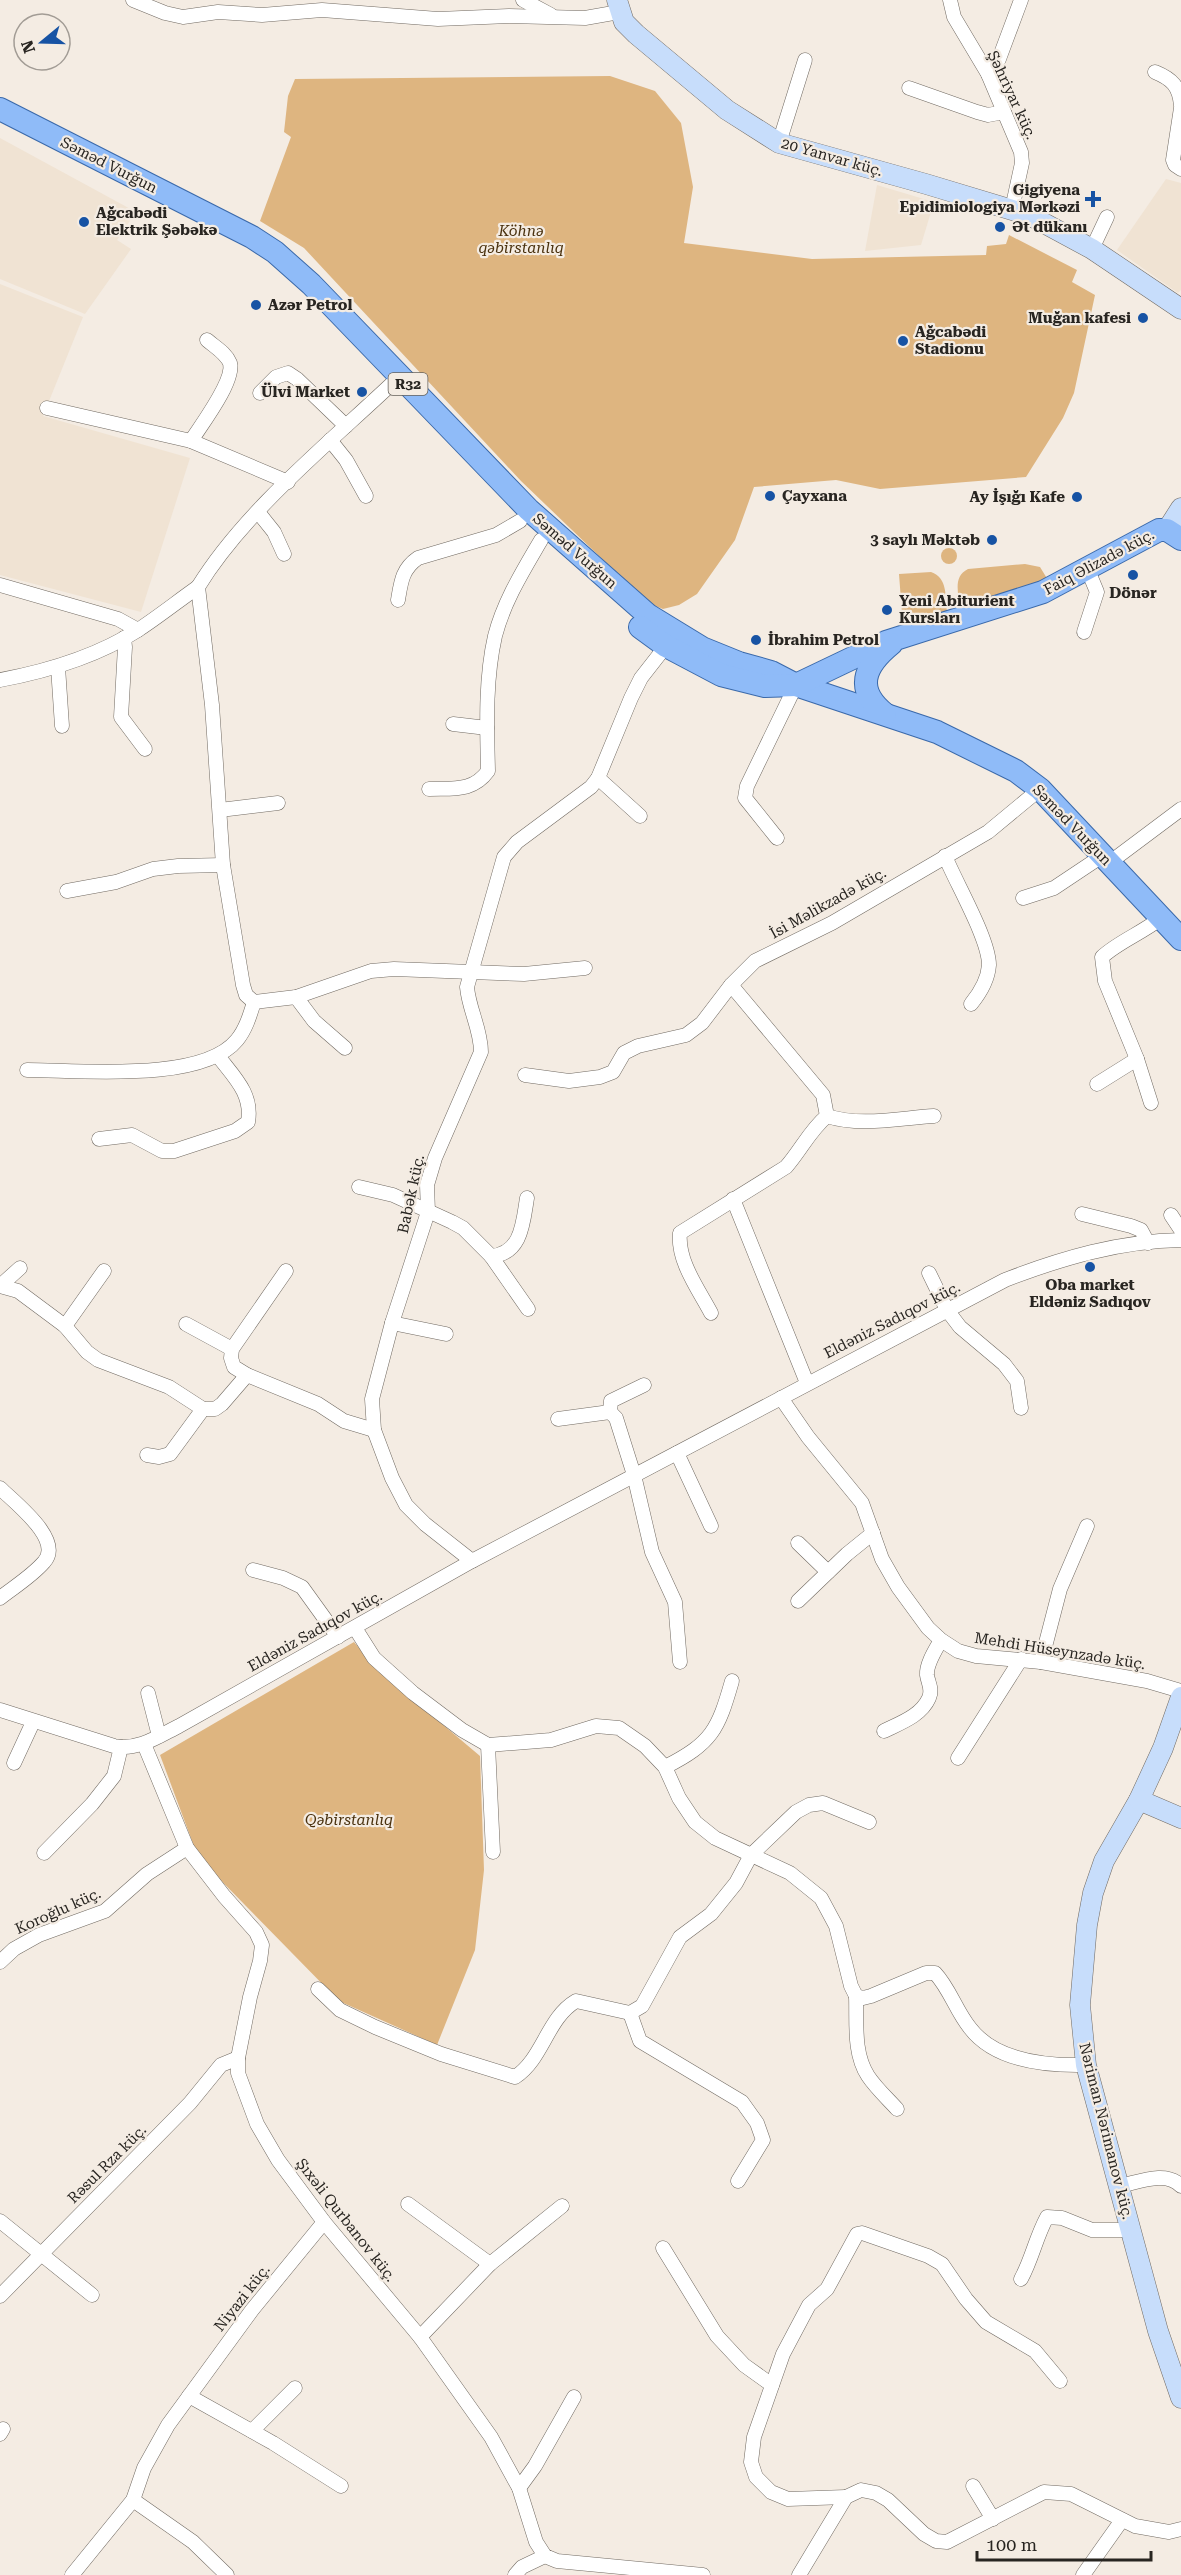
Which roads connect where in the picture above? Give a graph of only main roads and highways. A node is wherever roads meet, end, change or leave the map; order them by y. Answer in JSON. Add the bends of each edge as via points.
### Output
{"nodes":[{"id":1,"x":0,"y":109,"type":"edge"},
{"id":2,"x":0,"y":123,"type":"edge"},
{"id":3,"x":58,"y":146,"type":"junction"},
{"id":4,"x":395,"y":380,"type":"junction"},
{"id":5,"x":1174,"y":534,"type":"edge"},
{"id":6,"x":903,"y":636,"type":"junction"},
{"id":7,"x":796,"y":685,"type":"junction"},
{"id":8,"x":887,"y":715,"type":"junction"},
{"id":9,"x":1181,"y":939,"type":"edge"}],
"edges":[{"from":1,"to":3,"type":"main road","name":"Səməd Vurğun","number":"R32"},
{"from":2,"to":3,"type":"main road","name":"Səməd Vurğun","number":"R32"},
{"from":3,"to":4,"type":"main road","name":"Səməd Vurğun","number":"R32","via":[[266,260]]},
{"from":4,"to":7,"type":"main road","name":"Səməd Vurğun","number":"R32","via":[[529,510],[648,615],[702,648]]},
{"from":4,"to":7,"type":"main road","name":"Səməd Vurğun","number":"R32","via":[[520,521],[639,626],[695,662],[746,682]]},
{"from":5,"to":6,"type":"main road","name":"Faiq Əlizadə küç.","via":[[1153,532],[1044,592]]},
{"from":6,"to":7,"type":"main road","name":"Faiq Əlizadə küç."},
{"from":6,"to":8,"type":"main road","via":[[877,658],[866,676],[868,697]]},
{"from":7,"to":8,"type":"main road","name":"Səməd Vurğun"},
{"from":8,"to":9,"type":"main road","name":"Səməd Vurğun","via":[[957,740],[1006,765],[1040,789]]}]}
